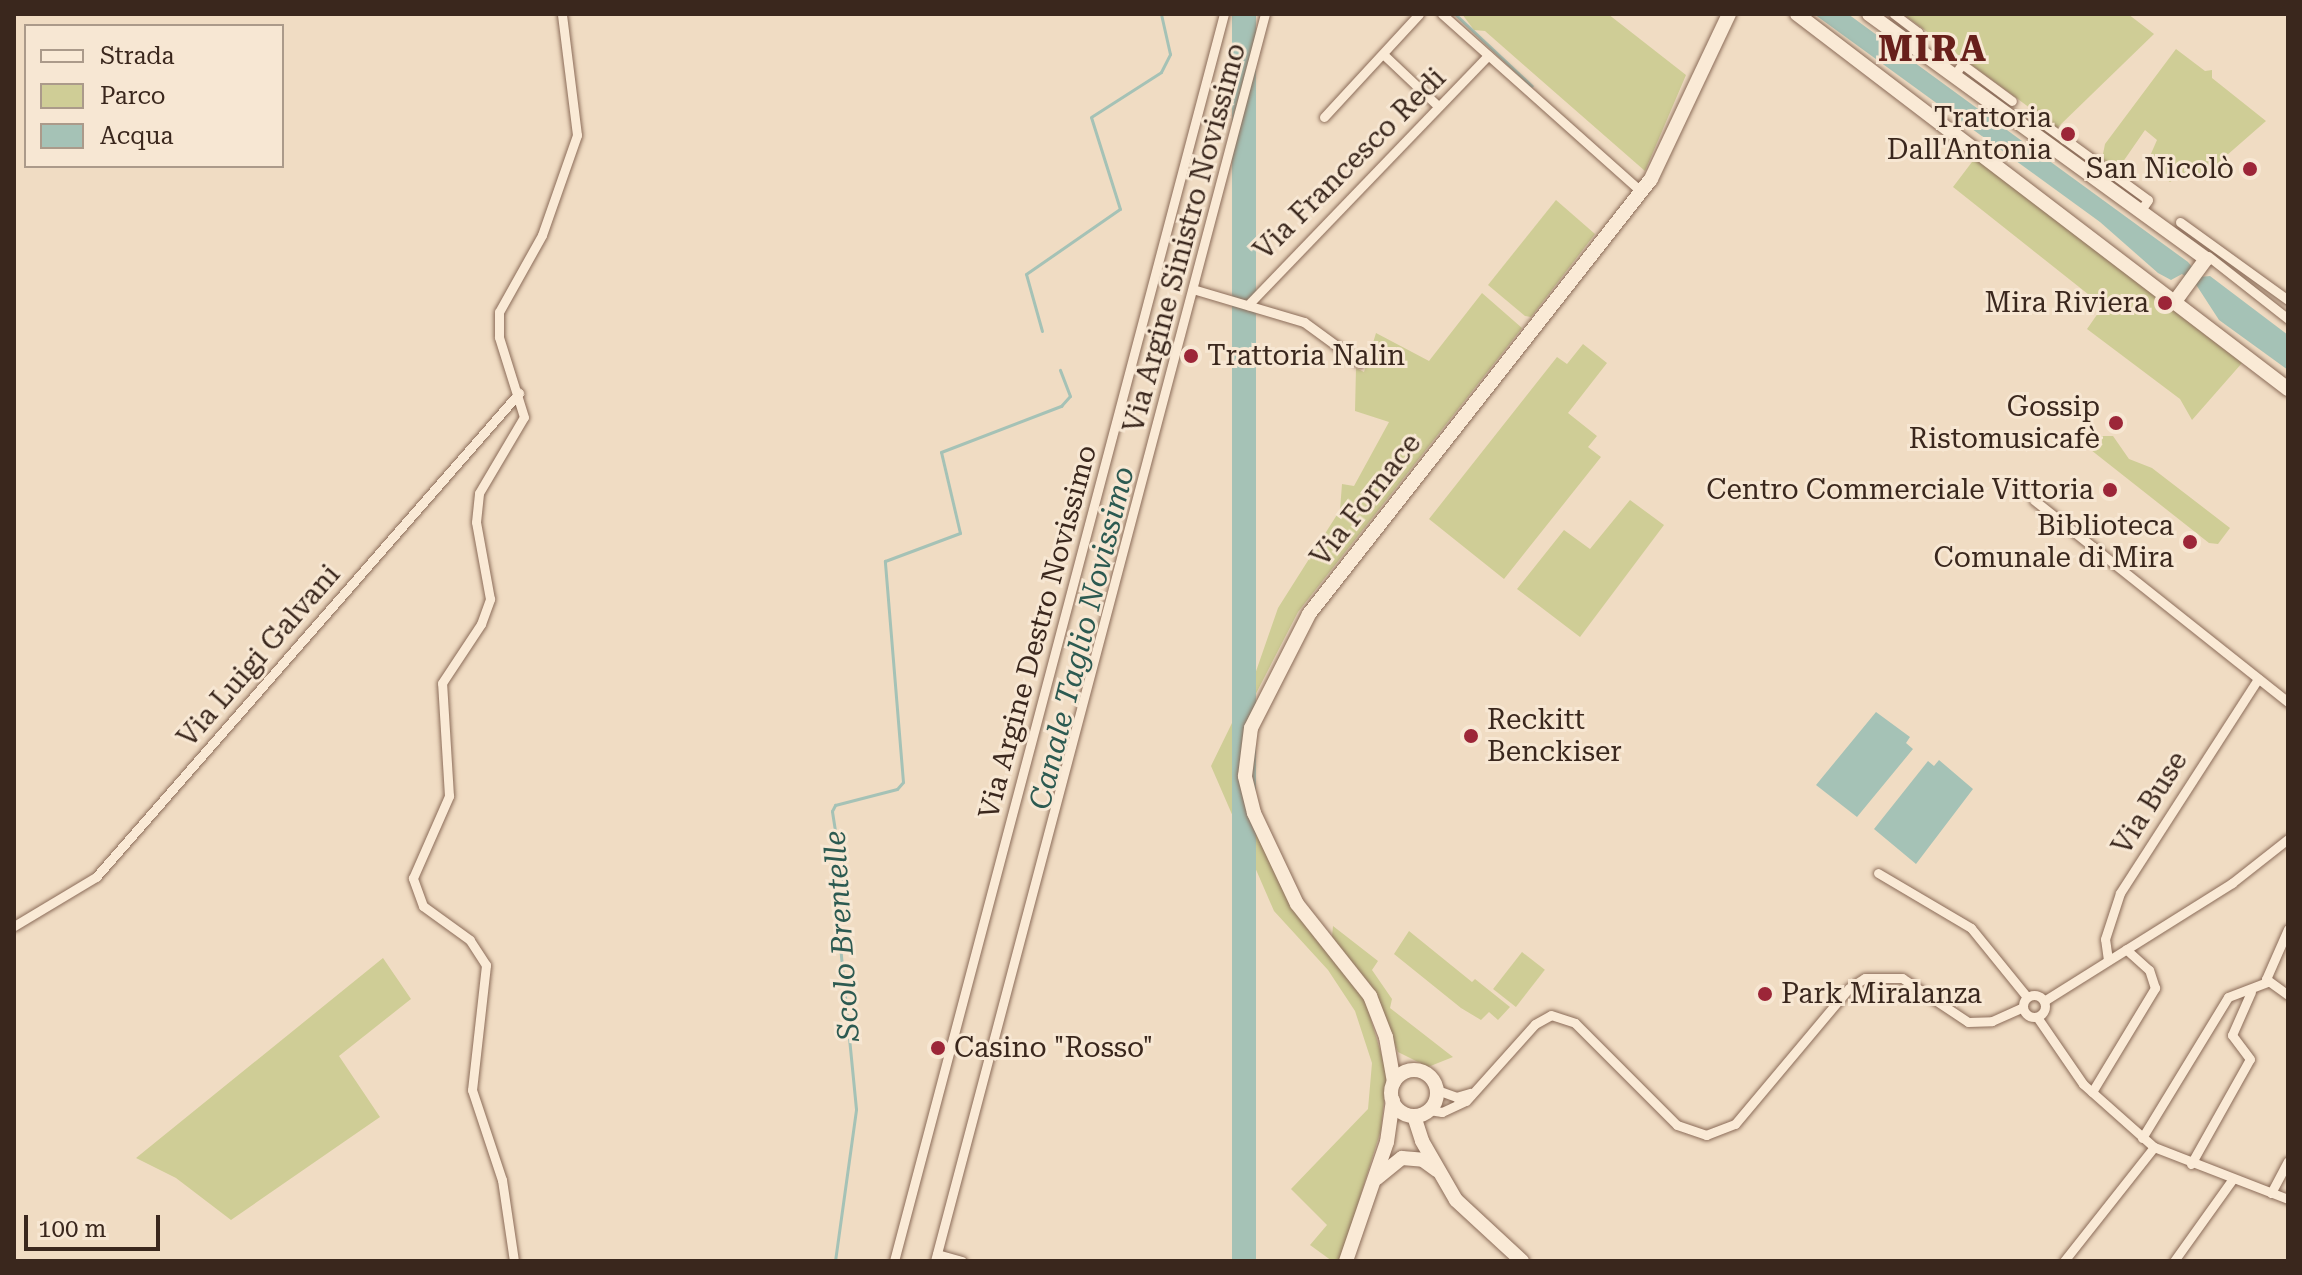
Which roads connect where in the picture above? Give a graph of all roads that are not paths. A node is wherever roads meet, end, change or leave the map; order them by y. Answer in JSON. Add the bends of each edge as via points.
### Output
{"nodes":[{"id":1,"x":562,"y":14,"type":"edge"},
{"id":2,"x":1224,"y":14,"type":"edge"},
{"id":3,"x":1265,"y":14,"type":"edge"},
{"id":4,"x":1419,"y":14,"type":"edge"},
{"id":5,"x":1442,"y":14,"type":"edge"},
{"id":6,"x":1729,"y":14,"type":"edge"},
{"id":7,"x":1797,"y":14,"type":"edge"},
{"id":8,"x":1869,"y":14,"type":"edge"},
{"id":9,"x":1894,"y":14,"type":"edge"},
{"id":10,"x":1909,"y":44,"type":"junction"},
{"id":11,"x":1383,"y":54,"type":"junction"},
{"id":12,"x":1488,"y":56,"type":"junction"},
{"id":13,"x":1953,"y":77,"type":"junction"},
{"id":14,"x":2012,"y":101,"type":"dead end"},
{"id":15,"x":1438,"y":106,"type":"junction"},
{"id":16,"x":2033,"y":116,"type":"dead end"},
{"id":17,"x":1324,"y":117,"type":"dead end"},
{"id":18,"x":2070,"y":152,"type":"junction"},
{"id":19,"x":1642,"y":192,"type":"junction"},
{"id":20,"x":2180,"y":222,"type":"dead end"},
{"id":21,"x":2210,"y":254,"type":"junction"},
{"id":22,"x":1196,"y":290,"type":"junction"},
{"id":23,"x":2180,"y":294,"type":"junction"},
{"id":24,"x":2288,"y":300,"type":"edge"},
{"id":25,"x":1248,"y":305,"type":"junction"},
{"id":26,"x":2288,"y":319,"type":"edge"},
{"id":27,"x":1360,"y":363,"type":"dead end"},
{"id":28,"x":2288,"y":389,"type":"edge"},
{"id":29,"x":519,"y":393,"type":"junction"},
{"id":30,"x":2034,"y":500,"type":"dead end"},
{"id":31,"x":2258,"y":679,"type":"junction"},
{"id":32,"x":2288,"y":702,"type":"edge"},
{"id":33,"x":2288,"y":839,"type":"edge"},
{"id":34,"x":1878,"y":873,"type":"dead end"},
{"id":35,"x":14,"y":926,"type":"edge"},
{"id":36,"x":2288,"y":929,"type":"edge"},
{"id":37,"x":2126,"y":949,"type":"junction"},
{"id":38,"x":2108,"y":960,"type":"junction"},
{"id":39,"x":2267,"y":982,"type":"junction"},
{"id":40,"x":2251,"y":992,"type":"junction"},
{"id":41,"x":2288,"y":995,"type":"edge"},
{"id":42,"x":2044,"y":1001,"type":"junction"},
{"id":43,"x":2025,"y":1002,"type":"junction"},
{"id":44,"x":2037,"y":1017,"type":"junction"},
{"id":45,"x":1388,"y":1045,"type":"junction"},
{"id":46,"x":1418,"y":1070,"type":"junction"},
{"id":47,"x":1394,"y":1082,"type":"junction"},
{"id":48,"x":1437,"y":1090,"type":"junction"},
{"id":49,"x":1473,"y":1091,"type":"junction"},
{"id":50,"x":2092,"y":1092,"type":"junction"},
{"id":51,"x":1393,"y":1100,"type":"junction"},
{"id":52,"x":1420,"y":1113,"type":"junction"},
{"id":53,"x":2142,"y":1138,"type":"junction"},
{"id":54,"x":1387,"y":1142,"type":"junction"},
{"id":55,"x":2154,"y":1147,"type":"junction"},
{"id":56,"x":2288,"y":1161,"type":"edge"},
{"id":57,"x":2191,"y":1164,"type":"junction"},
{"id":58,"x":1438,"y":1171,"type":"junction"},
{"id":59,"x":2232,"y":1180,"type":"junction"},
{"id":60,"x":1371,"y":1184,"type":"junction"},
{"id":61,"x":2271,"y":1193,"type":"junction"},
{"id":62,"x":2288,"y":1199,"type":"edge"},
{"id":63,"x":936,"y":1258,"type":"edge"},
{"id":64,"x":514,"y":1261,"type":"edge"},
{"id":65,"x":894,"y":1261,"type":"edge"},
{"id":66,"x":962,"y":1261,"type":"edge"},
{"id":67,"x":1346,"y":1261,"type":"edge"},
{"id":68,"x":1522,"y":1261,"type":"edge"},
{"id":69,"x":2064,"y":1261,"type":"edge"},
{"id":70,"x":2174,"y":1261,"type":"edge"}],
"edges":[{"from":1,"to":29,"type":"street","via":[[579,127],[542,235],[499,312],[499,337]]},
{"from":2,"to":65,"type":"street","name":"Via Argine Destro Novissimo"},
{"from":3,"to":22,"type":"street","name":"Via Argine Sinistro Novissimo"},
{"from":4,"to":11,"type":"street"},
{"from":5,"to":12,"type":"street"},
{"from":6,"to":19,"type":"street","name":"Via Fornace"},
{"from":7,"to":23,"type":"street"},
{"from":8,"to":10,"type":"street"},
{"from":9,"to":10,"type":"street","via":[[1918,32]]},
{"from":10,"to":13,"type":"street"},
{"from":11,"to":15,"type":"street"},
{"from":11,"to":17,"type":"street"},
{"from":12,"to":15,"type":"street","name":"Via Francesco Redi"},
{"from":12,"to":19,"type":"street"},
{"from":13,"to":14,"type":"street","via":[[1962,64]]},
{"from":13,"to":18,"type":"street"},
{"from":15,"to":25,"type":"street","name":"Via Francesco Redi"},
{"from":16,"to":18,"type":"street"},
{"from":18,"to":21,"type":"street","via":[[2140,211]]},
{"from":19,"to":45,"type":"street","name":"Via Fornace","via":[[1309,614],[1248,737],[1248,795],[1288,888],[1363,986]]},
{"from":20,"to":21,"type":"street"},
{"from":21,"to":23,"type":"street"},
{"from":21,"to":24,"type":"street","via":[[2233,258]]},
{"from":21,"to":26,"type":"street"},
{"from":22,"to":25,"type":"street"},
{"from":22,"to":63,"type":"street","name":"Via Argine Sinistro Novissimo"},
{"from":23,"to":28,"type":"street"},
{"from":25,"to":27,"type":"street","via":[[1304,322]]},
{"from":29,"to":35,"type":"street","name":"Via Luigi Galvani","via":[[96,877]]},
{"from":29,"to":64,"type":"street","via":[[524,409],[521,429],[489,470],[477,503],[488,607],[449,667],[440,692],[448,803],[413,878],[423,906],[470,940],[486,965],[472,1090],[502,1180]]},
{"from":30,"to":31,"type":"street"},
{"from":31,"to":32,"type":"street"},
{"from":31,"to":38,"type":"street","name":"Via Buse","via":[[2120,893],[2105,939]]},
{"from":33,"to":37,"type":"street","via":[[2260,864]]},
{"from":34,"to":43,"type":"street","via":[[1971,928]]},
{"from":36,"to":39,"type":"street"},
{"from":37,"to":38,"type":"street"},
{"from":37,"to":50,"type":"street","via":[[2151,973],[2155,988]]},
{"from":38,"to":42,"type":"street"},
{"from":39,"to":40,"type":"street"},
{"from":39,"to":41,"type":"street"},
{"from":40,"to":53,"type":"street","via":[[2227,999]]},
{"from":40,"to":57,"type":"street","via":[[2232,1035],[2250,1059]]},
{"from":42,"to":43,"type":"street","via":[[2035,994]]},
{"from":42,"to":44,"type":"street","via":[[2045,1009]]},
{"from":43,"to":44,"type":"street"},
{"from":43,"to":49,"type":"street","via":[[1992,1021],[1968,1022],[1902,978],[1865,978],[1849,988],[1735,1124],[1713,1134],[1677,1125],[1575,1023],[1558,1015],[1538,1021]]},
{"from":44,"to":50,"type":"street","via":[[2062,1059]]},
{"from":45,"to":46,"type":"street","name":"Via Fornace"},
{"from":45,"to":47,"type":"street","name":"Via Fornace"},
{"from":46,"to":47,"type":"street","via":[[1404,1072]]},
{"from":46,"to":48,"type":"street","via":[[1431,1077]]},
{"from":47,"to":51,"type":"street"},
{"from":48,"to":49,"type":"street","via":[[1456,1097]]},
{"from":48,"to":52,"type":"street"},
{"from":49,"to":52,"type":"street","via":[[1451,1110]]},
{"from":50,"to":53,"type":"street"},
{"from":51,"to":52,"type":"street"},
{"from":51,"to":54,"type":"street"},
{"from":52,"to":54,"type":"street"},
{"from":52,"to":58,"type":"street"},
{"from":53,"to":55,"type":"street"},
{"from":54,"to":60,"type":"street"},
{"from":55,"to":57,"type":"street"},
{"from":55,"to":69,"type":"street"},
{"from":56,"to":61,"type":"street"},
{"from":57,"to":59,"type":"street"},
{"from":58,"to":60,"type":"street","via":[[1423,1160],[1402,1158]]},
{"from":58,"to":68,"type":"street","via":[[1464,1210]]},
{"from":59,"to":61,"type":"street"},
{"from":59,"to":70,"type":"street"},
{"from":60,"to":67,"type":"street"},
{"from":61,"to":62,"type":"street"},
{"from":63,"to":66,"type":"street"}]}
